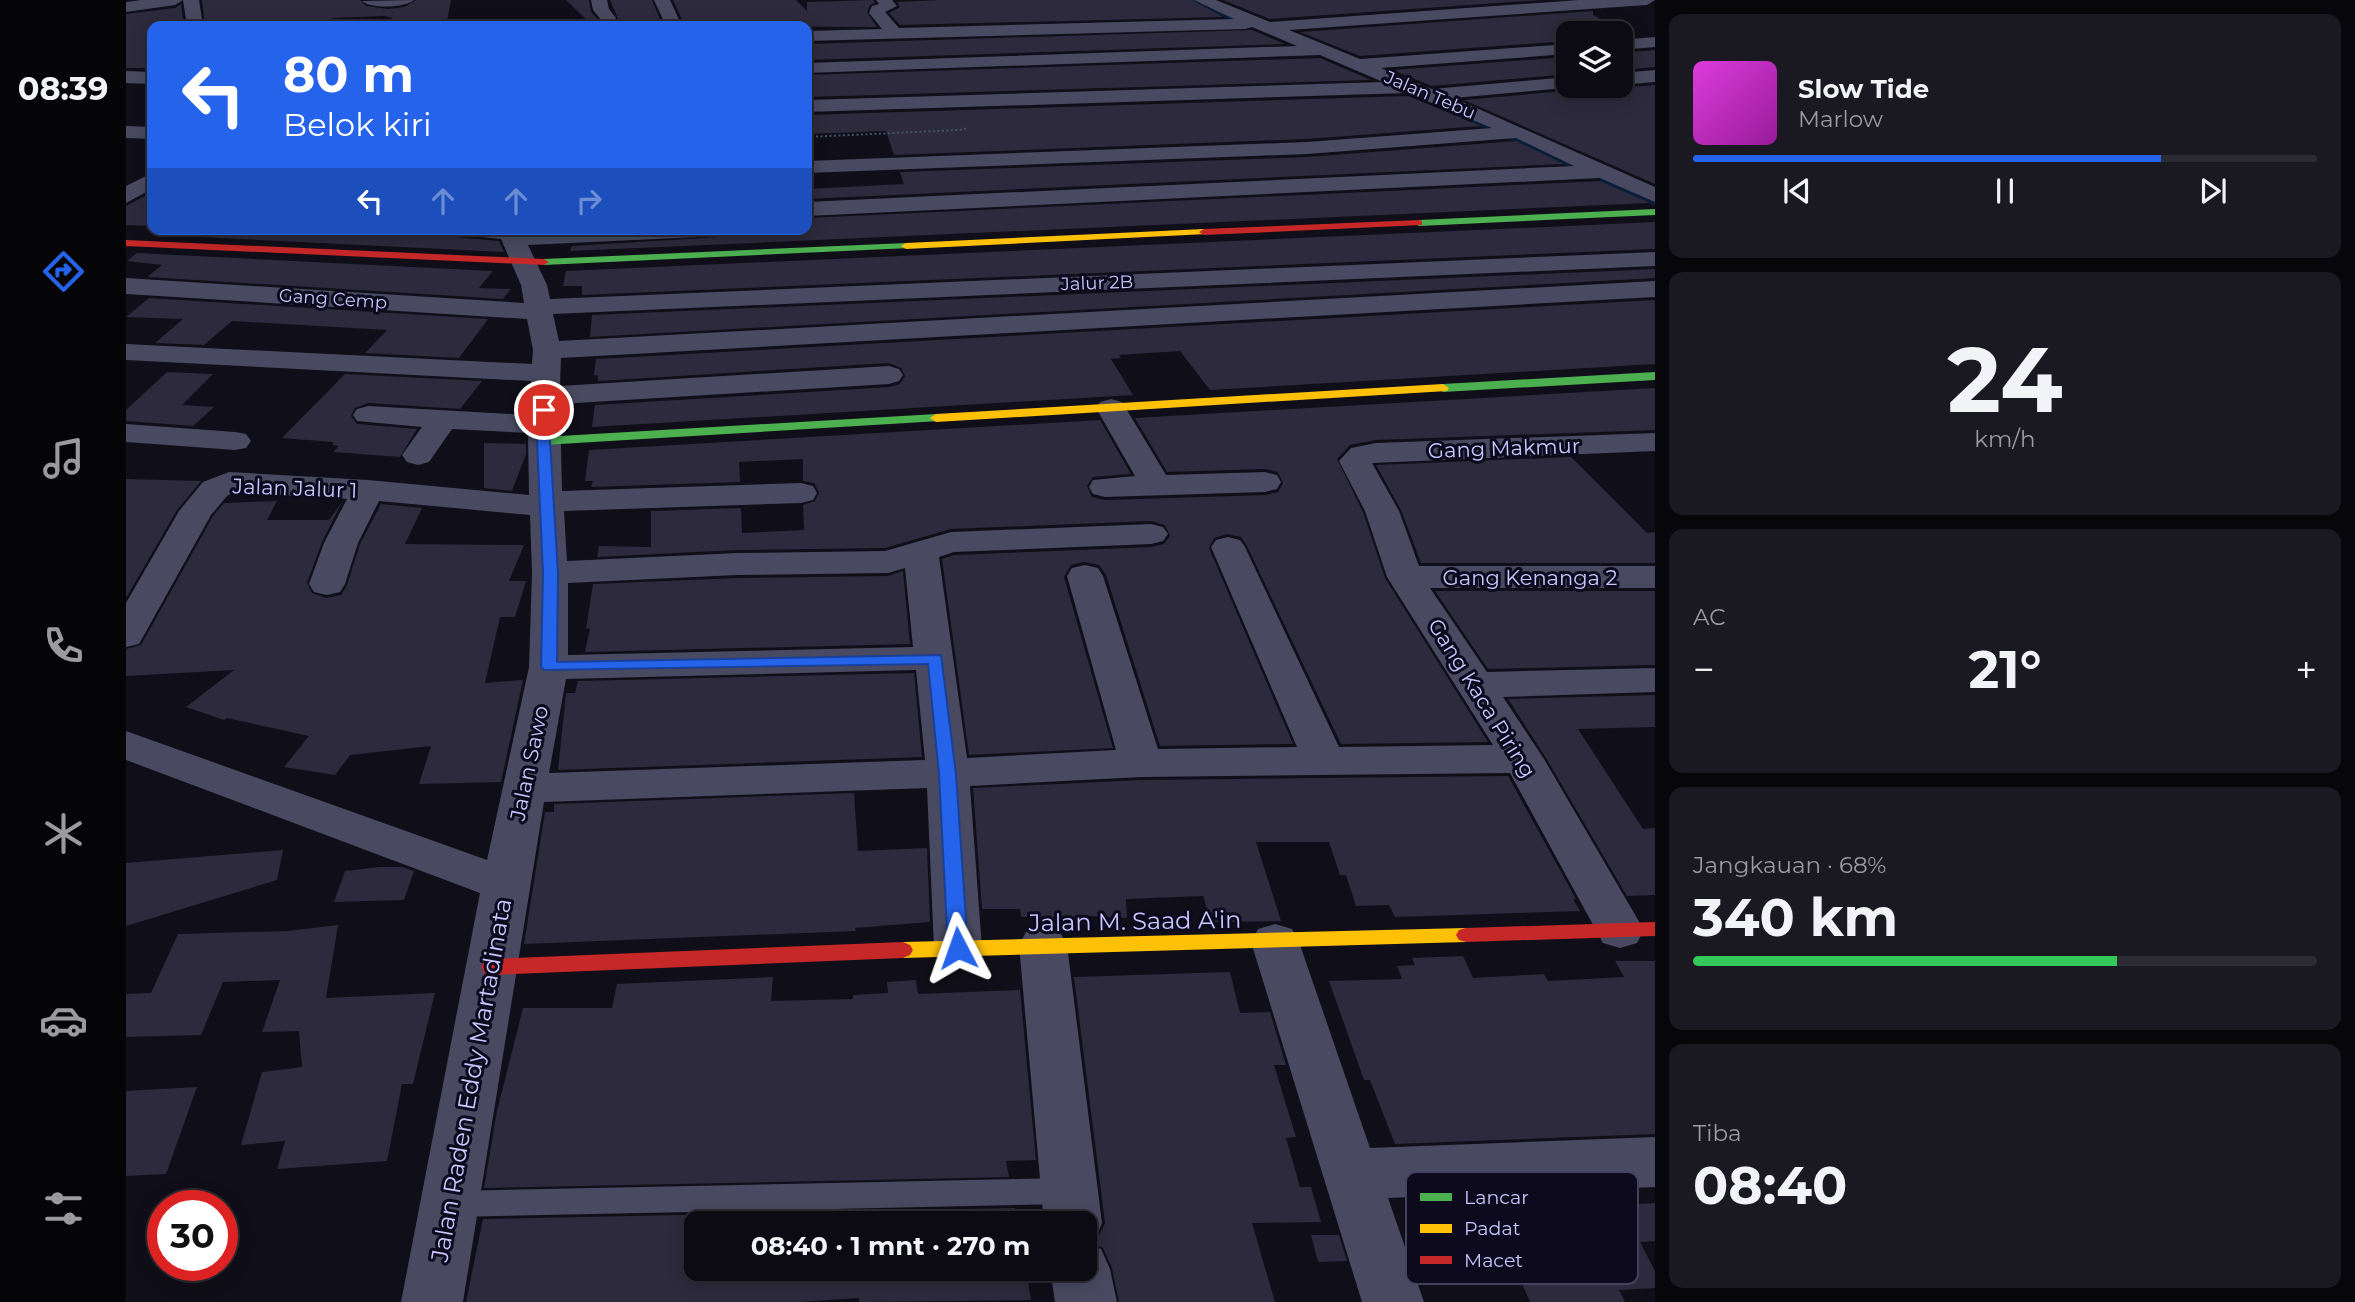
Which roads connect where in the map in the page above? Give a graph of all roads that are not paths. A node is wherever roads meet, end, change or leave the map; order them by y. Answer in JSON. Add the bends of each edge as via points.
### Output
{"nodes":[{"id":1,"x":175,"y":0,"type":"edge"},
{"id":2,"x":191,"y":0,"type":"edge"},
{"id":3,"x":370,"y":0,"type":"edge"},
{"id":4,"x":406,"y":0,"type":"edge"},
{"id":5,"x":599,"y":0,"type":"edge"},
{"id":6,"x":662,"y":0,"type":"edge"},
{"id":7,"x":884,"y":0,"type":"edge"},
{"id":8,"x":1647,"y":0,"type":"edge"},
{"id":9,"x":1210,"y":4,"type":"edge"},
{"id":10,"x":126,"y":7,"type":"edge"},
{"id":11,"x":1655,"y":13,"type":"edge"},
{"id":12,"x":987,"y":17,"type":"dead end"},
{"id":13,"x":608,"y":18,"type":"dead end"},
{"id":14,"x":194,"y":21,"type":"edge"},
{"id":15,"x":382,"y":21,"type":"edge"},
{"id":16,"x":672,"y":21,"type":"edge"},
{"id":17,"x":1254,"y":21,"type":"junction"},
{"id":18,"x":1003,"y":30,"type":"junction"},
{"id":19,"x":939,"y":32,"type":"junction"},
{"id":20,"x":894,"y":33,"type":"junction"},
{"id":21,"x":812,"y":36,"type":"edge"},
{"id":22,"x":1655,"y":42,"type":"edge"},
{"id":23,"x":1633,"y":44,"type":"edge"},
{"id":24,"x":1310,"y":47,"type":"junction"},
{"id":25,"x":1556,"y":50,"type":"edge"},
{"id":26,"x":955,"y":60,"type":"dead end"},
{"id":27,"x":1360,"y":65,"type":"junction"},
{"id":28,"x":812,"y":68,"type":"edge"},
{"id":29,"x":126,"y":71,"type":"edge"},
{"id":30,"x":147,"y":71,"type":"edge"},
{"id":31,"x":1655,"y":76,"type":"edge"},
{"id":32,"x":126,"y":77,"type":"edge"},
{"id":33,"x":147,"y":78,"type":"edge"},
{"id":34,"x":1633,"y":78,"type":"edge"},
{"id":35,"x":927,"y":80,"type":"dead end"},
{"id":36,"x":1556,"y":83,"type":"edge"},
{"id":37,"x":1409,"y":89,"type":"junction"},
{"id":38,"x":947,"y":103,"type":"junction"},
{"id":39,"x":812,"y":106,"type":"edge"},
{"id":40,"x":126,"y":118,"type":"edge"},
{"id":41,"x":147,"y":119,"type":"edge"},
{"id":42,"x":965,"y":125,"type":"road end"},
{"id":43,"x":126,"y":132,"type":"edge"},
{"id":44,"x":147,"y":133,"type":"edge"},
{"id":45,"x":1509,"y":133,"type":"junction"},
{"id":46,"x":812,"y":167,"type":"edge"},
{"id":47,"x":1591,"y":171,"type":"junction"},
{"id":48,"x":147,"y":173,"type":"edge"},
{"id":49,"x":126,"y":196,"type":"edge"},
{"id":50,"x":1654,"y":198,"type":"edge"},
{"id":51,"x":126,"y":207,"type":"edge"},
{"id":52,"x":147,"y":209,"type":"edge"},
{"id":53,"x":812,"y":209,"type":"edge"},
{"id":54,"x":949,"y":218,"type":"dead end"},
{"id":55,"x":812,"y":225,"type":"edge"},
{"id":56,"x":812,"y":230,"type":"edge"},
{"id":57,"x":488,"y":235,"type":"edge"},
{"id":58,"x":617,"y":235,"type":"edge"},
{"id":59,"x":674,"y":235,"type":"edge"},
{"id":60,"x":515,"y":241,"type":"edge"},
{"id":61,"x":126,"y":243,"type":"edge"},
{"id":62,"x":1655,"y":259,"type":"edge"},
{"id":63,"x":126,"y":286,"type":"edge"},
{"id":64,"x":1655,"y":289,"type":"edge"},
{"id":65,"x":540,"y":309,"type":"junction"},
{"id":66,"x":126,"y":352,"type":"edge"},
{"id":67,"x":889,"y":375,"type":"dead end"},
{"id":68,"x":1655,"y":376,"type":"edge"},
{"id":69,"x":545,"y":397,"type":"junction"},
{"id":70,"x":1111,"y":408,"type":"junction"},
{"id":71,"x":368,"y":415,"type":"dead end"},
{"id":72,"x":442,"y":421,"type":"junction"},
{"id":73,"x":126,"y":433,"type":"edge"},
{"id":74,"x":235,"y":441,"type":"dead end"},
{"id":75,"x":1655,"y":442,"type":"edge"},
{"id":76,"x":418,"y":455,"type":"dead end"},
{"id":77,"x":1356,"y":461,"type":"joint"},
{"id":78,"x":1265,"y":482,"type":"dead end"},
{"id":79,"x":1156,"y":485,"type":"junction"},
{"id":80,"x":1105,"y":487,"type":"dead end"},
{"id":81,"x":368,"y":490,"type":"junction"},
{"id":82,"x":800,"y":493,"type":"dead end"},
{"id":83,"x":547,"y":504,"type":"junction"},
{"id":84,"x":1151,"y":534,"type":"dead end"},
{"id":85,"x":1228,"y":547,"type":"dead end"},
{"id":86,"x":921,"y":551,"type":"junction"},
{"id":87,"x":550,"y":573,"type":"junction"},
{"id":88,"x":1085,"y":576,"type":"dead end"},
{"id":89,"x":1405,"y":577,"type":"junction"},
{"id":90,"x":1655,"y":577,"type":"edge"},
{"id":91,"x":327,"y":584,"type":"dead end"},
{"id":92,"x":126,"y":636,"type":"edge"},
{"id":93,"x":935,"y":659,"type":"junction"},
{"id":94,"x":549,"y":667,"type":"junction"},
{"id":95,"x":1655,"y":680,"type":"edge"},
{"id":96,"x":1476,"y":685,"type":"junction"},
{"id":97,"x":126,"y":745,"type":"edge"},
{"id":98,"x":1523,"y":759,"type":"junction"},
{"id":99,"x":1324,"y":761,"type":"junction"},
{"id":100,"x":1141,"y":764,"type":"junction"},
{"id":101,"x":948,"y":774,"type":"junction"},
{"id":102,"x":524,"y":788,"type":"junction"},
{"id":103,"x":505,"y":884,"type":"junction"},
{"id":104,"x":1638,"y":930,"type":"edge"},
{"id":105,"x":1275,"y":942,"type":"junction"},
{"id":106,"x":1043,"y":945,"type":"junction"},
{"id":107,"x":958,"y":948,"type":"junction"},
{"id":108,"x":491,"y":967,"type":"junction"},
{"id":109,"x":1655,"y":1162,"type":"edge"},
{"id":110,"x":1353,"y":1174,"type":"junction"},
{"id":111,"x":449,"y":1204,"type":"junction"},
{"id":112,"x":1071,"y":1207,"type":"edge"},
{"id":113,"x":1082,"y":1281,"type":"edge"},
{"id":114,"x":432,"y":1302,"type":"edge"},
{"id":115,"x":1086,"y":1302,"type":"edge"},
{"id":116,"x":1394,"y":1302,"type":"edge"}],
"edges":[{"from":1,"to":10,"type":"street"},
{"from":2,"to":14,"type":"street"},
{"from":3,"to":4,"type":"street"},
{"from":3,"to":15,"type":"street"},
{"from":5,"to":13,"type":"street"},
{"from":6,"to":16,"type":"street"},
{"from":7,"to":20,"type":"street","via":[[889,6],[877,13]]},
{"from":8,"to":17,"type":"street"},
{"from":9,"to":17,"type":"street","name":"Jalan Tebu"},
{"from":11,"to":24,"type":"street"},
{"from":12,"to":18,"type":"street"},
{"from":17,"to":18,"type":"street"},
{"from":17,"to":24,"type":"street","name":"Jalan Tebu"},
{"from":18,"to":19,"type":"street"},
{"from":19,"to":20,"type":"street"},
{"from":19,"to":26,"type":"street"},
{"from":20,"to":21,"type":"street"},
{"from":22,"to":23,"type":"street"},
{"from":24,"to":27,"type":"street","name":"Jalan Tebu"},
{"from":24,"to":28,"type":"street"},
{"from":25,"to":27,"type":"street"},
{"from":27,"to":37,"type":"street","name":"Jalan Tebu"},
{"from":29,"to":30,"type":"street"},
{"from":31,"to":34,"type":"street"},
{"from":32,"to":33,"type":"street"},
{"from":35,"to":38,"type":"street"},
{"from":36,"to":37,"type":"street"},
{"from":37,"to":38,"type":"street"},
{"from":37,"to":45,"type":"street","name":"Jalan Tebu"},
{"from":38,"to":39,"type":"street"},
{"from":38,"to":42,"type":"street"},
{"from":40,"to":41,"type":"street"},
{"from":43,"to":44,"type":"street"},
{"from":45,"to":46,"type":"street","via":[[1307,148]]},
{"from":45,"to":47,"type":"street","name":"Jalan Tebu"},
{"from":47,"to":50,"type":"street","name":"Jalan Tebu"},
{"from":47,"to":53,"type":"street"},
{"from":48,"to":49,"type":"street"},
{"from":50,"to":56,"type":"street"},
{"from":51,"to":52,"type":"street"},
{"from":54,"to":55,"type":"street"},
{"from":57,"to":60,"type":"street"},
{"from":58,"to":60,"type":"street"},
{"from":59,"to":60,"type":"street"},
{"from":60,"to":61,"type":"street"},
{"from":60,"to":65,"type":"street","name":"Jalan Sawo"},
{"from":62,"to":65,"type":"street","name":"Jalur 2B"},
{"from":63,"to":65,"type":"street","name":"Gang Cemp"},
{"from":64,"to":69,"type":"street"},
{"from":65,"to":69,"type":"street","name":"Jalan Sawo"},
{"from":66,"to":69,"type":"street"},
{"from":67,"to":69,"type":"street"},
{"from":68,"to":70,"type":"street"},
{"from":69,"to":70,"type":"street"},
{"from":69,"to":72,"type":"street"},
{"from":69,"to":83,"type":"street","name":"Jalan Sawo"},
{"from":70,"to":79,"type":"street"},
{"from":71,"to":72,"type":"street"},
{"from":72,"to":76,"type":"street"},
{"from":73,"to":74,"type":"street"},
{"from":75,"to":77,"type":"street","name":"Gang Makmur","via":[[1376,452]]},
{"from":77,"to":89,"type":"street","name":"Gang Kaca Piring","via":[[1382,511]]},
{"from":78,"to":79,"type":"street"},
{"from":79,"to":80,"type":"street"},
{"from":81,"to":83,"type":"street","name":"Jalan Jalur 1"},
{"from":81,"to":91,"type":"street","via":[[341,543]]},
{"from":81,"to":92,"type":"street","name":"Jalan Jalur 1","via":[[229,482],[215,489],[196,511]]},
{"from":82,"to":83,"type":"street","name":"Jalan Jalur 1"},
{"from":83,"to":87,"type":"street","name":"Jalan Sawo"},
{"from":84,"to":86,"type":"street","via":[[951,542]]},
{"from":85,"to":99,"type":"street"},
{"from":86,"to":87,"type":"street","via":[[888,562]]},
{"from":86,"to":93,"type":"street"},
{"from":87,"to":94,"type":"street","name":"Jalan Sawo"},
{"from":88,"to":100,"type":"street"},
{"from":89,"to":90,"type":"street","name":"Gang Kenanga 2"},
{"from":89,"to":96,"type":"street","name":"Gang Kaca Piring"},
{"from":93,"to":94,"type":"street"},
{"from":93,"to":101,"type":"street"},
{"from":94,"to":102,"type":"street","name":"Jalan Sawo"},
{"from":95,"to":96,"type":"street"},
{"from":96,"to":98,"type":"street","name":"Gang Kaca Piring"},
{"from":97,"to":103,"type":"street","name":"Jalan Raden Eddy Martadinata"},
{"from":98,"to":99,"type":"street"},
{"from":98,"to":104,"type":"street","name":"Gang Kaca Piring"},
{"from":99,"to":100,"type":"street"},
{"from":100,"to":101,"type":"street"},
{"from":101,"to":102,"type":"street"},
{"from":101,"to":107,"type":"street"},
{"from":102,"to":103,"type":"street","name":"Jalan Sawo"},
{"from":103,"to":108,"type":"street","name":"Jalan Raden Eddy Martadinata"},
{"from":104,"to":105,"type":"street","name":"Jalan M. Saad A'in"},
{"from":105,"to":106,"type":"street","name":"Jalan M. Saad A'in"},
{"from":105,"to":110,"type":"street"},
{"from":106,"to":107,"type":"street","name":"Jalan M. Saad A'in"},
{"from":106,"to":112,"type":"street"},
{"from":107,"to":108,"type":"street","name":"Jalan M. Saad A'in"},
{"from":108,"to":111,"type":"street","name":"Jalan Raden Eddy Martadinata"},
{"from":109,"to":110,"type":"street"},
{"from":110,"to":116,"type":"street"},
{"from":111,"to":112,"type":"lane"},
{"from":111,"to":114,"type":"street","name":"Jalan Raden Eddy Martadinata"},
{"from":113,"to":115,"type":"street"}]}
